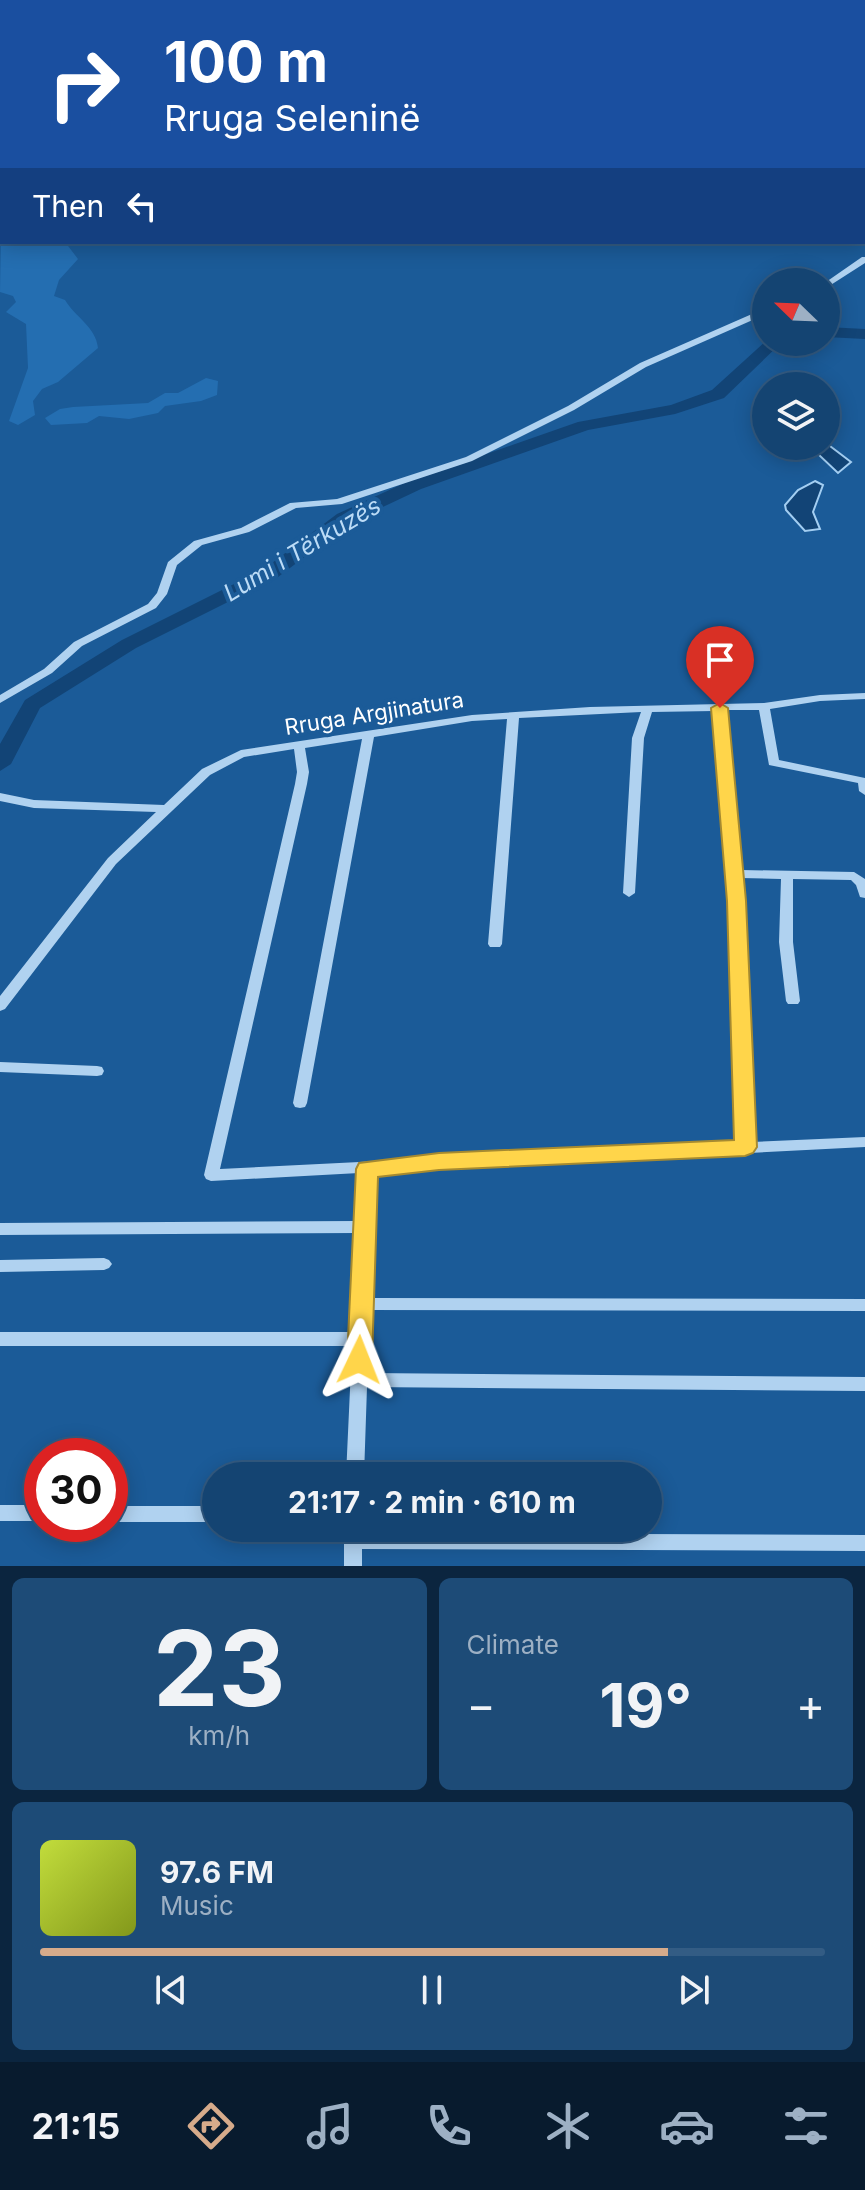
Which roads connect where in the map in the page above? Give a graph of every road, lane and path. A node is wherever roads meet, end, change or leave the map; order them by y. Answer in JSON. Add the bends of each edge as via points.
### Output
{"nodes":[{"id":1,"x":865,"y":259,"type":"edge"},
{"id":2,"x":840,"y":276,"type":"edge"},
{"id":3,"x":752,"y":317,"type":"edge"},
{"id":4,"x":865,"y":696,"type":"edge"},
{"id":5,"x":0,"y":700,"type":"edge"},
{"id":6,"x":764,"y":706,"type":"junction"},
{"id":7,"x":720,"y":708,"type":"junction"},
{"id":8,"x":647,"y":710,"type":"junction"},
{"id":9,"x":513,"y":715,"type":"junction"},
{"id":10,"x":369,"y":734,"type":"junction"},
{"id":11,"x":299,"y":746,"type":"junction"},
{"id":12,"x":865,"y":791,"type":"edge"},
{"id":13,"x":0,"y":797,"type":"edge"},
{"id":14,"x":166,"y":809,"type":"junction"},
{"id":15,"x":734,"y":874,"type":"junction"},
{"id":16,"x":787,"y":875,"type":"junction"},
{"id":17,"x":629,"y":893,"type":"dead end"},
{"id":18,"x":865,"y":894,"type":"edge"},
{"id":19,"x":495,"y":944,"type":"dead end"},
{"id":20,"x":793,"y":1001,"type":"dead end"},
{"id":21,"x":0,"y":1006,"type":"edge"},
{"id":22,"x":0,"y":1067,"type":"edge"},
{"id":23,"x":97,"y":1071,"type":"dead end"},
{"id":24,"x":300,"y":1103,"type":"dead end"},
{"id":25,"x":865,"y":1142,"type":"edge"},
{"id":26,"x":745,"y":1147,"type":"junction"},
{"id":27,"x":367,"y":1169,"type":"junction"},
{"id":28,"x":364,"y":1227,"type":"junction"},
{"id":29,"x":0,"y":1229,"type":"edge"},
{"id":30,"x":104,"y":1264,"type":"dead end"},
{"id":31,"x":0,"y":1266,"type":"edge"},
{"id":32,"x":361,"y":1304,"type":"junction"},
{"id":33,"x":865,"y":1305,"type":"edge"},
{"id":34,"x":0,"y":1339,"type":"edge"},
{"id":35,"x":360,"y":1339,"type":"junction"},
{"id":36,"x":359,"y":1380,"type":"junction"},
{"id":37,"x":865,"y":1384,"type":"edge"},
{"id":38,"x":356,"y":1462,"type":"edge"},
{"id":39,"x":0,"y":1513,"type":"edge"},
{"id":40,"x":24,"y":1513,"type":"edge"},
{"id":41,"x":128,"y":1514,"type":"edge"},
{"id":42,"x":202,"y":1514,"type":"edge"},
{"id":43,"x":662,"y":1539,"type":"edge"},
{"id":44,"x":353,"y":1542,"type":"edge"},
{"id":45,"x":865,"y":1543,"type":"edge"},
{"id":46,"x":353,"y":1566,"type":"edge"}],
"edges":[{"from":1,"to":2,"type":"street"},
{"from":3,"to":5,"type":"street","via":[[643,365],[469,459],[338,502],[294,505],[245,530],[198,543],[172,564],[152,606],[78,644],[48,671]]},
{"from":4,"to":6,"type":"street","name":"Rruga Argjinatura"},
{"from":6,"to":7,"type":"street","name":"Rruga Argjinatura"},
{"from":6,"to":12,"type":"street","via":[[773,762],[864,781]]},
{"from":7,"to":8,"type":"street","name":"Rruga Argjinatura"},
{"from":7,"to":15,"type":"street"},
{"from":8,"to":9,"type":"street","name":"Rruga Argjinatura"},
{"from":8,"to":17,"type":"street","via":[[638,738]]},
{"from":9,"to":10,"type":"street","name":"Rruga Argjinatura"},
{"from":9,"to":19,"type":"street"},
{"from":10,"to":11,"type":"street","name":"Rruga Argjinatura"},
{"from":10,"to":24,"type":"street"},
{"from":11,"to":14,"type":"street","name":"Rruga Argjinatura","via":[[231,758],[206,772]]},
{"from":11,"to":27,"type":"street","via":[[301,784],[211,1175]]},
{"from":13,"to":14,"type":"street","via":[[34,804]]},
{"from":14,"to":21,"type":"street","name":"Rruga Argjinatura","via":[[97,877]]},
{"from":15,"to":16,"type":"street"},
{"from":15,"to":26,"type":"street"},
{"from":16,"to":18,"type":"street","via":[[854,876]]},
{"from":16,"to":20,"type":"street","via":[[786,942]]},
{"from":22,"to":23,"type":"street"},
{"from":25,"to":26,"type":"street"},
{"from":26,"to":27,"type":"street"},
{"from":27,"to":28,"type":"street"},
{"from":28,"to":29,"type":"street"},
{"from":28,"to":32,"type":"street"},
{"from":30,"to":31,"type":"street"},
{"from":32,"to":33,"type":"street"},
{"from":32,"to":35,"type":"street"},
{"from":34,"to":35,"type":"street"},
{"from":35,"to":36,"type":"street"},
{"from":36,"to":37,"type":"street"},
{"from":36,"to":38,"type":"street"},
{"from":39,"to":40,"type":"street"},
{"from":41,"to":42,"type":"street"},
{"from":43,"to":45,"type":"street"},
{"from":44,"to":46,"type":"street"}]}
